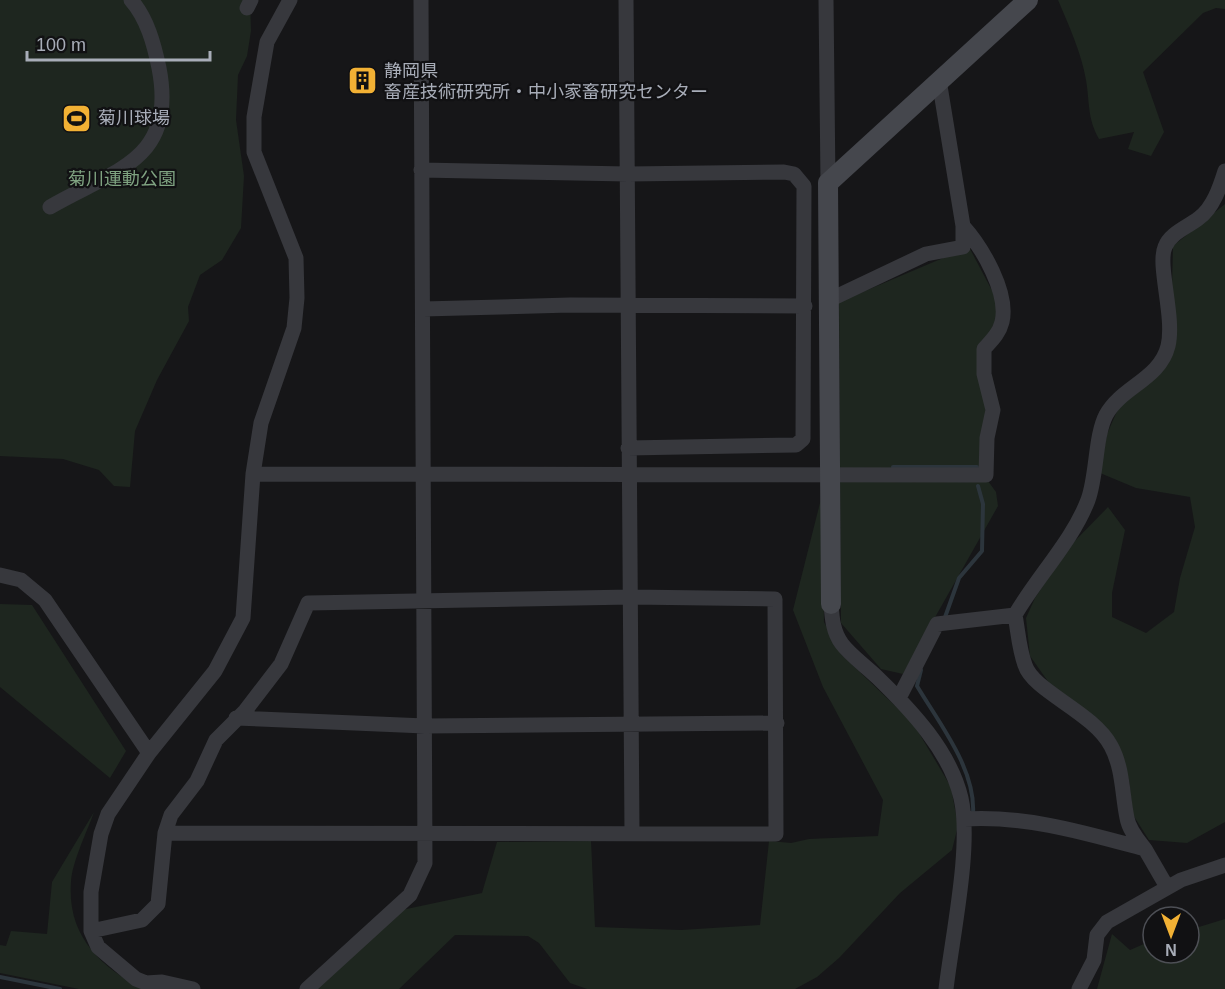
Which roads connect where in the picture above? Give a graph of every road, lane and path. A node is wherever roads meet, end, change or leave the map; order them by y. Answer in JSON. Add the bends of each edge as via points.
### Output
{"nodes":[{"id":1,"x":131,"y":0,"type":"edge"},
{"id":2,"x":290,"y":0,"type":"edge"},
{"id":3,"x":421,"y":0,"type":"edge"},
{"id":4,"x":626,"y":0,"type":"edge"},
{"id":5,"x":825,"y":0,"type":"edge"},
{"id":6,"x":1028,"y":0,"type":"edge"},
{"id":7,"x":939,"y":80,"type":"junction"},
{"id":8,"x":421,"y":170,"type":"junction"},
{"id":9,"x":1225,"y":171,"type":"edge"},
{"id":10,"x":628,"y":174,"type":"junction"},
{"id":11,"x":828,"y":183,"type":"junction"},
{"id":12,"x":50,"y":207,"type":"dead end"},
{"id":13,"x":963,"y":226,"type":"junction"},
{"id":14,"x":827,"y":301,"type":"junction"},
{"id":15,"x":628,"y":306,"type":"junction"},
{"id":16,"x":805,"y":306,"type":"junction"},
{"id":17,"x":423,"y":309,"type":"junction"},
{"id":18,"x":628,"y":448,"type":"junction"},
{"id":19,"x":253,"y":474,"type":"junction"},
{"id":20,"x":829,"y":474,"type":"junction"},
{"id":21,"x":424,"y":475,"type":"junction"},
{"id":22,"x":630,"y":475,"type":"junction"},
{"id":23,"x":0,"y":575,"type":"edge"},
{"id":24,"x":631,"y":597,"type":"junction"},
{"id":25,"x":425,"y":601,"type":"junction"},
{"id":26,"x":831,"y":604,"type":"joint"},
{"id":27,"x":1015,"y":615,"type":"junction"},
{"id":28,"x":899,"y":698,"type":"junction"},
{"id":29,"x":236,"y":718,"type":"junction"},
{"id":30,"x":631,"y":722,"type":"junction"},
{"id":31,"x":777,"y":723,"type":"junction"},
{"id":32,"x":425,"y":726,"type":"junction"},
{"id":33,"x":149,"y":753,"type":"junction"},
{"id":34,"x":964,"y":819,"type":"junction"},
{"id":35,"x":165,"y":833,"type":"junction"},
{"id":36,"x":632,"y":833,"type":"junction"},
{"id":37,"x":425,"y":835,"type":"junction"},
{"id":38,"x":1145,"y":849,"type":"junction"},
{"id":39,"x":1225,"y":865,"type":"edge"},
{"id":40,"x":1167,"y":887,"type":"junction"},
{"id":41,"x":91,"y":931,"type":"junction"},
{"id":42,"x":193,"y":989,"type":"edge"},
{"id":43,"x":307,"y":989,"type":"edge"},
{"id":44,"x":946,"y":989,"type":"edge"},
{"id":45,"x":1079,"y":989,"type":"edge"}],
"edges":[{"from":1,"to":12,"type":"street","via":[[149,31],[160,73],[162,106],[156,136],[130,163]]},
{"from":2,"to":19,"type":"street","via":[[267,42],[254,117],[254,152],[296,258],[297,298],[294,328],[261,423]]},
{"from":3,"to":8,"type":"street"},
{"from":4,"to":10,"type":"street"},
{"from":5,"to":11,"type":"street"},
{"from":6,"to":7,"type":"street"},
{"from":7,"to":11,"type":"street"},
{"from":7,"to":13,"type":"street"},
{"from":8,"to":10,"type":"street"},
{"from":8,"to":17,"type":"street"},
{"from":9,"to":27,"type":"street","via":[[1219,190],[1202,217],[1170,238],[1164,248],[1170,311],[1168,348],[1150,374],[1117,399],[1104,417],[1088,499]]},
{"from":10,"to":15,"type":"street"},
{"from":10,"to":16,"type":"street","via":[[794,174],[804,186]]},
{"from":11,"to":14,"type":"street"},
{"from":13,"to":14,"type":"street","via":[[963,247],[926,254]]},
{"from":13,"to":20,"type":"street","via":[[978,242],[1003,304],[998,333],[984,349],[984,374],[993,410],[986,475]]},
{"from":14,"to":20,"type":"street"},
{"from":15,"to":16,"type":"street"},
{"from":15,"to":17,"type":"street"},
{"from":15,"to":18,"type":"street"},
{"from":16,"to":18,"type":"street","via":[[803,439],[796,445]]},
{"from":17,"to":21,"type":"street"},
{"from":18,"to":22,"type":"street"},
{"from":19,"to":21,"type":"street"},
{"from":19,"to":33,"type":"street","via":[[243,618],[215,671]]},
{"from":20,"to":22,"type":"street"},
{"from":20,"to":26,"type":"street"},
{"from":21,"to":22,"type":"street"},
{"from":21,"to":25,"type":"street"},
{"from":22,"to":24,"type":"street"},
{"from":23,"to":33,"type":"street","via":[[21,580],[45,600]]},
{"from":24,"to":25,"type":"street"},
{"from":24,"to":30,"type":"street"},
{"from":24,"to":31,"type":"street","via":[[775,599]]},
{"from":25,"to":29,"type":"street","via":[[308,603],[281,664]]},
{"from":25,"to":32,"type":"street"},
{"from":26,"to":28,"type":"street","via":[[832,623],[841,643]]},
{"from":27,"to":28,"type":"street","via":[[944,624]]},
{"from":27,"to":38,"type":"street","via":[[1025,667],[1041,686],[1090,721],[1111,745],[1123,784],[1127,819]]},
{"from":28,"to":34,"type":"street","via":[[953,774]]},
{"from":29,"to":32,"type":"street"},
{"from":29,"to":35,"type":"street","via":[[216,740],[197,781],[171,815]]},
{"from":30,"to":31,"type":"street"},
{"from":30,"to":32,"type":"street"},
{"from":30,"to":36,"type":"street"},
{"from":31,"to":36,"type":"street","via":[[776,834]]},
{"from":32,"to":37,"type":"street"},
{"from":33,"to":41,"type":"street","via":[[108,814],[101,834],[91,892]]},
{"from":34,"to":38,"type":"street","via":[[1070,829]]},
{"from":34,"to":44,"type":"street"},
{"from":35,"to":37,"type":"street"},
{"from":35,"to":41,"type":"street","via":[[158,904],[142,920]]},
{"from":36,"to":37,"type":"street"},
{"from":37,"to":43,"type":"street","via":[[425,863],[410,895]]},
{"from":38,"to":40,"type":"street"},
{"from":39,"to":40,"type":"street"},
{"from":40,"to":45,"type":"street","via":[[1107,922],[1097,935],[1094,960]]},
{"from":41,"to":42,"type":"street","via":[[98,947],[136,979]]}]}
